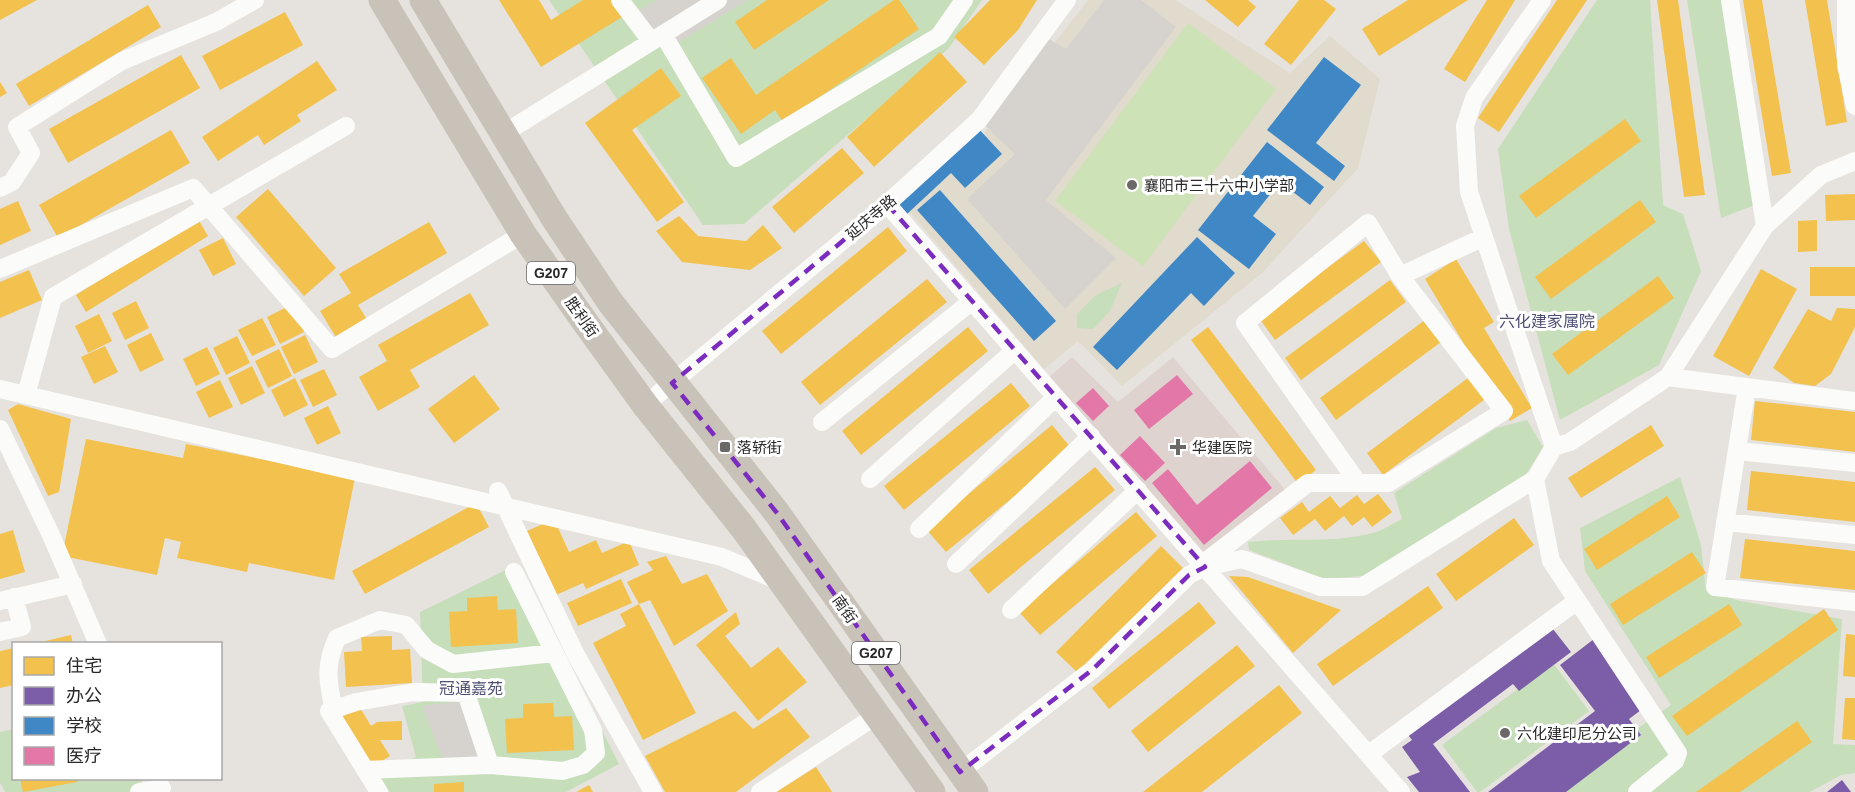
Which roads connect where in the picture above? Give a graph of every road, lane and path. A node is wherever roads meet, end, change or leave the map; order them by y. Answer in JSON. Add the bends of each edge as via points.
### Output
{"nodes":[{"id":1,"x":255,"y":0,"type":"edge"},
{"id":2,"x":382,"y":0,"type":"edge"},
{"id":3,"x":423,"y":0,"type":"edge"},
{"id":4,"x":620,"y":0,"type":"edge"},
{"id":5,"x":718,"y":0,"type":"edge"},
{"id":6,"x":964,"y":0,"type":"edge"},
{"id":7,"x":1067,"y":0,"type":"edge"},
{"id":8,"x":1542,"y":0,"type":"edge"},
{"id":9,"x":1730,"y":0,"type":"edge"},
{"id":10,"x":1846,"y":0,"type":"edge"},
{"id":11,"x":657,"y":38,"type":"junction"},
{"id":12,"x":1855,"y":106,"type":"edge"},
{"id":13,"x":346,"y":126,"type":"dead end"},
{"id":14,"x":503,"y":134,"type":"junction"},
{"id":15,"x":1855,"y":161,"type":"edge"},
{"id":16,"x":0,"y":188,"type":"edge"},
{"id":17,"x":887,"y":204,"type":"junction"},
{"id":18,"x":209,"y":206,"type":"junction"},
{"id":19,"x":1765,"y":225,"type":"junction"},
{"id":20,"x":523,"y":234,"type":"junction"},
{"id":21,"x":1484,"y":237,"type":"junction"},
{"id":22,"x":0,"y":269,"type":"edge"},
{"id":23,"x":1400,"y":276,"type":"junction"},
{"id":24,"x":972,"y":301,"type":"junction"},
{"id":25,"x":1015,"y":350,"type":"junction"},
{"id":26,"x":1668,"y":377,"type":"junction"},
{"id":27,"x":672,"y":383,"type":"junction"},
{"id":28,"x":1747,"y":387,"type":"junction"},
{"id":29,"x":0,"y":389,"type":"edge"},
{"id":30,"x":26,"y":395,"type":"junction"},
{"id":31,"x":1056,"y":397,"type":"junction"},
{"id":32,"x":1855,"y":401,"type":"edge"},
{"id":33,"x":645,"y":405,"type":"junction"},
{"id":34,"x":822,"y":422,"type":"dead end"},
{"id":35,"x":0,"y":429,"type":"edge"},
{"id":36,"x":1091,"y":436,"type":"junction"},
{"id":37,"x":1554,"y":447,"type":"junction"},
{"id":38,"x":1737,"y":451,"type":"junction"},
{"id":39,"x":1855,"y":463,"type":"edge"},
{"id":40,"x":870,"y":479,"type":"dead end"},
{"id":41,"x":1535,"y":479,"type":"junction"},
{"id":42,"x":1358,"y":483,"type":"junction"},
{"id":43,"x":1138,"y":490,"type":"junction"},
{"id":44,"x":502,"y":499,"type":"junction"},
{"id":45,"x":1725,"y":522,"type":"junction"},
{"id":46,"x":920,"y":529,"type":"dead end"},
{"id":47,"x":1855,"y":535,"type":"edge"},
{"id":48,"x":956,"y":564,"type":"dead end"},
{"id":49,"x":1199,"y":568,"type":"junction"},
{"id":50,"x":514,"y":572,"type":"dead end"},
{"id":51,"x":783,"y":583,"type":"junction"},
{"id":52,"x":73,"y":584,"type":"junction"},
{"id":53,"x":7,"y":599,"type":"edge"},
{"id":54,"x":1576,"y":601,"type":"junction"},
{"id":55,"x":1855,"y":602,"type":"edge"},
{"id":56,"x":1011,"y":609,"type":"dead end"},
{"id":57,"x":0,"y":632,"type":"edge"},
{"id":58,"x":98,"y":642,"type":"edge"},
{"id":59,"x":554,"y":652,"type":"junction"},
{"id":60,"x":334,"y":709,"type":"junction"},
{"id":61,"x":877,"y":715,"type":"junction"},
{"id":62,"x":1369,"y":754,"type":"junction"},
{"id":63,"x":490,"y":765,"type":"junction"},
{"id":64,"x":365,"y":770,"type":"junction"},
{"id":65,"x":968,"y":782,"type":"edge"},
{"id":66,"x":161,"y":786,"type":"edge"},
{"id":67,"x":139,"y":792,"type":"edge"},
{"id":68,"x":379,"y":792,"type":"edge"},
{"id":69,"x":653,"y":792,"type":"edge"},
{"id":70,"x":760,"y":792,"type":"edge"},
{"id":71,"x":932,"y":792,"type":"edge"},
{"id":72,"x":1401,"y":792,"type":"edge"},
{"id":73,"x":1637,"y":792,"type":"edge"}],
"edges":[{"from":1,"to":16,"type":"street","via":[[216,22],[122,61],[16,127],[30,153],[12,182]]},
{"from":2,"to":20,"type":"highway","name":"胜利街","number":"G207"},
{"from":3,"to":14,"type":"highway","name":"南街"},
{"from":4,"to":11,"type":"street"},
{"from":5,"to":11,"type":"street"},
{"from":6,"to":11,"type":"street","via":[[939,36],[736,158]]},
{"from":7,"to":17,"type":"street","name":"延庆寺路","via":[[979,120]]},
{"from":8,"to":21,"type":"street","via":[[1474,98],[1465,126],[1470,192]]},
{"from":9,"to":19,"type":"street"},
{"from":10,"to":12,"type":"street","via":[[1846,65]]},
{"from":11,"to":14,"type":"street"},
{"from":13,"to":18,"type":"street"},
{"from":14,"to":27,"type":"highway","name":"南街","via":[[610,302]]},
{"from":15,"to":19,"type":"street","via":[[1821,175]]},
{"from":17,"to":24,"type":"street"},
{"from":17,"to":27,"type":"street","name":"延庆寺路"},
{"from":18,"to":20,"type":"street","via":[[332,349]]},
{"from":18,"to":22,"type":"street","via":[[193,188]]},
{"from":18,"to":30,"type":"street","via":[[53,297]]},
{"from":19,"to":26,"type":"street"},
{"from":20,"to":33,"type":"highway","name":"胜利街","number":"G207"},
{"from":21,"to":23,"type":"street"},
{"from":21,"to":37,"type":"street"},
{"from":23,"to":42,"type":"street","via":[[1504,411],[1388,483]]},
{"from":23,"to":42,"type":"street","via":[[1368,223],[1245,323]]},
{"from":24,"to":25,"type":"street"},
{"from":24,"to":34,"type":"street"},
{"from":25,"to":31,"type":"street"},
{"from":25,"to":40,"type":"street"},
{"from":26,"to":28,"type":"street"},
{"from":26,"to":37,"type":"street","via":[[1570,442]]},
{"from":27,"to":33,"type":"street","name":"延庆寺路"},
{"from":27,"to":65,"type":"highway","name":"南街","number":"G207","via":[[777,513]]},
{"from":28,"to":32,"type":"street"},
{"from":28,"to":38,"type":"street"},
{"from":29,"to":30,"type":"street"},
{"from":30,"to":44,"type":"street"},
{"from":31,"to":36,"type":"street"},
{"from":31,"to":46,"type":"street"},
{"from":33,"to":51,"type":"highway","name":"胜利街","number":"G207"},
{"from":35,"to":52,"type":"street"},
{"from":36,"to":43,"type":"street"},
{"from":36,"to":48,"type":"street"},
{"from":37,"to":41,"type":"street"},
{"from":38,"to":39,"type":"street"},
{"from":38,"to":45,"type":"street"},
{"from":41,"to":49,"type":"street","via":[[1362,586],[1321,587],[1242,559]]},
{"from":41,"to":54,"type":"street","via":[[1551,561]]},
{"from":42,"to":49,"type":"street","via":[[1308,483]]},
{"from":43,"to":49,"type":"street"},
{"from":43,"to":56,"type":"street"},
{"from":44,"to":51,"type":"street","via":[[722,557]]},
{"from":44,"to":69,"type":"street","via":[[576,655]]},
{"from":45,"to":47,"type":"street"},
{"from":45,"to":55,"type":"street","via":[[1715,587]]},
{"from":49,"to":62,"type":"street"},
{"from":49,"to":65,"type":"street"},
{"from":50,"to":59,"type":"street"},
{"from":51,"to":61,"type":"highway","number":"G207"},
{"from":52,"to":53,"type":"street"},
{"from":52,"to":58,"type":"street"},
{"from":53,"to":57,"type":"street","via":[[22,627]]},
{"from":54,"to":62,"type":"street"},
{"from":54,"to":73,"type":"street","via":[[1678,753],[1675,761]]},
{"from":59,"to":60,"type":"street","via":[[453,664],[427,650],[406,625],[380,620],[337,638],[327,659]]},
{"from":59,"to":63,"type":"street","via":[[593,730],[596,753],[583,765],[563,771]]},
{"from":60,"to":63,"type":"street","via":[[414,692],[466,693]]},
{"from":60,"to":64,"type":"street","via":[[328,711]]},
{"from":61,"to":70,"type":"street"},
{"from":61,"to":71,"type":"highway","number":"G207"},
{"from":62,"to":72,"type":"street"},
{"from":63,"to":64,"type":"street"},
{"from":64,"to":68,"type":"street"},
{"from":66,"to":67,"type":"street"}]}
